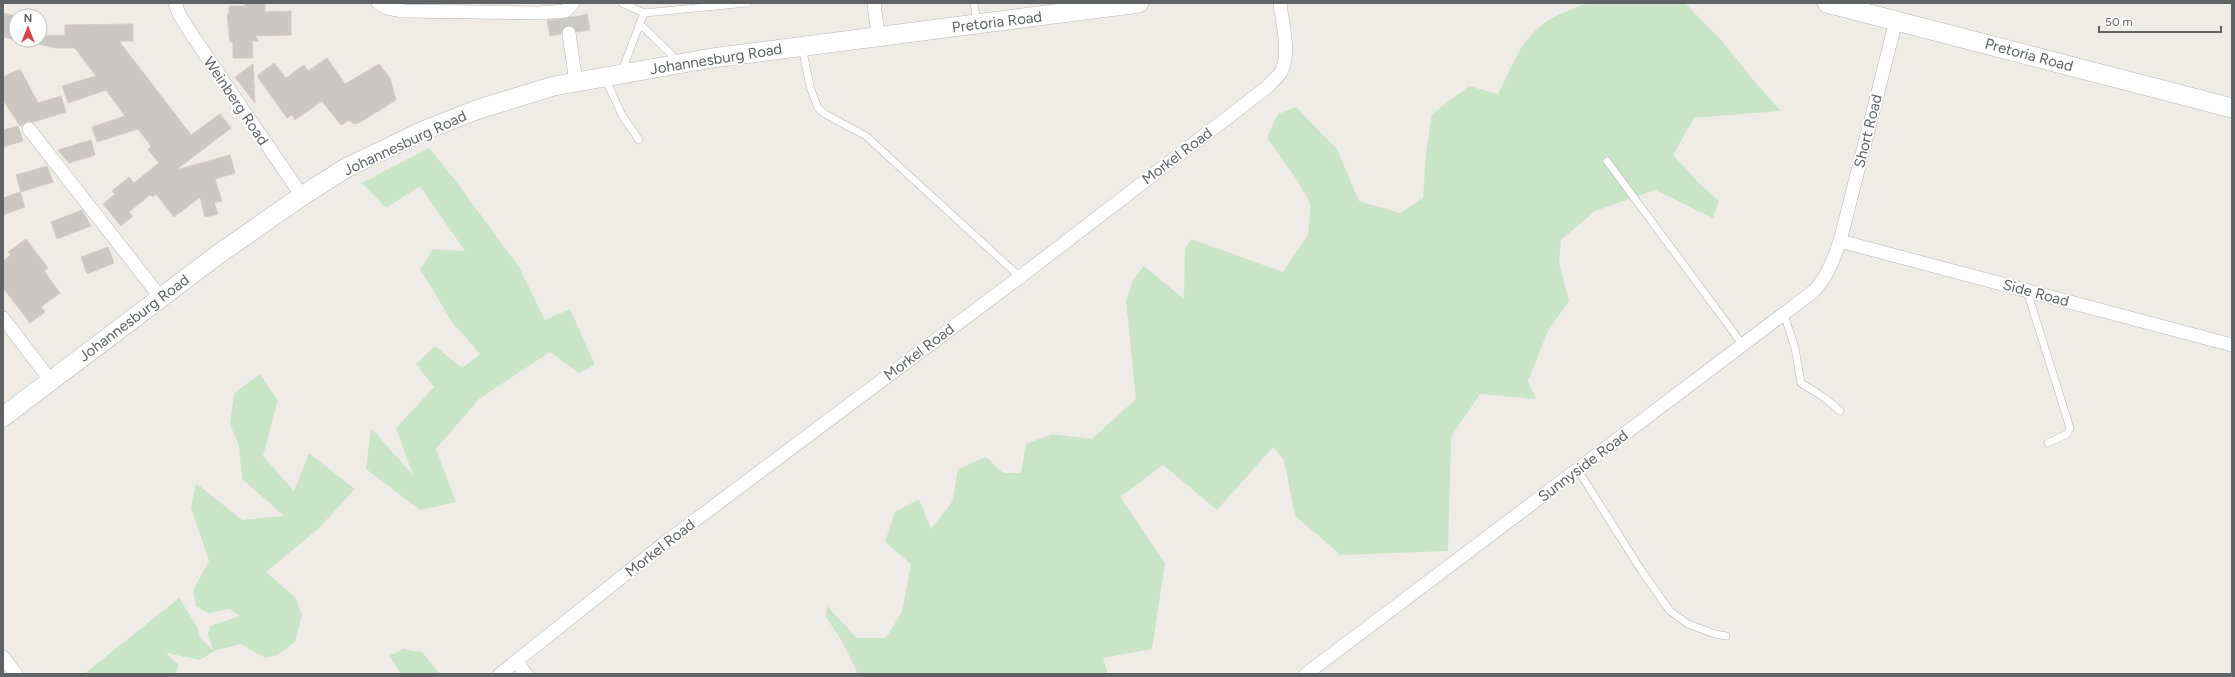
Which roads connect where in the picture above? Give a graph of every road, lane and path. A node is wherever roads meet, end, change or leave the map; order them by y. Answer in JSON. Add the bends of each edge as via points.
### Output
{"nodes":[{"id":1,"x":175,"y":3,"type":"edge"},
{"id":2,"x":378,"y":3,"type":"edge"},
{"id":3,"x":622,"y":3,"type":"edge"},
{"id":4,"x":747,"y":3,"type":"edge"},
{"id":5,"x":874,"y":3,"type":"edge"},
{"id":6,"x":974,"y":3,"type":"edge"},
{"id":7,"x":1139,"y":3,"type":"edge"},
{"id":8,"x":1280,"y":3,"type":"edge"},
{"id":9,"x":1827,"y":3,"type":"edge"},
{"id":10,"x":712,"y":5,"type":"edge"},
{"id":11,"x":1071,"y":8,"type":"edge"},
{"id":12,"x":569,"y":10,"type":"edge"},
{"id":13,"x":644,"y":13,"type":"junction"},
{"id":14,"x":1896,"y":21,"type":"junction"},
{"id":15,"x":640,"y":24,"type":"junction"},
{"id":16,"x":977,"y":24,"type":"junction"},
{"id":17,"x":569,"y":33,"type":"tunnel mouth"},
{"id":18,"x":878,"y":36,"type":"junction"},
{"id":19,"x":802,"y":46,"type":"junction"},
{"id":20,"x":681,"y":64,"type":"junction"},
{"id":21,"x":612,"y":76,"type":"junction"},
{"id":22,"x":576,"y":82,"type":"junction"},
{"id":23,"x":2232,"y":108,"type":"edge"},
{"id":24,"x":29,"y":129,"type":"dead end"},
{"id":25,"x":640,"y":140,"type":"dead end"},
{"id":26,"x":1607,"y":162,"type":"dead end"},
{"id":27,"x":302,"y":196,"type":"junction"},
{"id":28,"x":1840,"y":241,"type":"junction"},
{"id":29,"x":1020,"y":277,"type":"junction"},
{"id":30,"x":2027,"y":291,"type":"junction"},
{"id":31,"x":161,"y":298,"type":"junction"},
{"id":32,"x":1784,"y":314,"type":"junction"},
{"id":33,"x":3,"y":318,"type":"edge"},
{"id":34,"x":1743,"y":345,"type":"junction"},
{"id":35,"x":2232,"y":345,"type":"edge"},
{"id":36,"x":51,"y":381,"type":"junction"},
{"id":37,"x":1840,"y":412,"type":"dead end"},
{"id":38,"x":3,"y":417,"type":"edge"},
{"id":39,"x":2048,"y":443,"type":"dead end"},
{"id":40,"x":1578,"y":470,"type":"junction"},
{"id":41,"x":1726,"y":636,"type":"dead end"},
{"id":42,"x":3,"y":657,"type":"edge"},
{"id":43,"x":517,"y":662,"type":"junction"},
{"id":44,"x":16,"y":674,"type":"edge"},
{"id":45,"x":500,"y":674,"type":"edge"},
{"id":46,"x":526,"y":674,"type":"edge"},
{"id":47,"x":1306,"y":674,"type":"edge"}],
"edges":[{"from":1,"to":27,"type":"street","name":"Weinberg Road","via":[[192,35]]},
{"from":2,"to":12,"type":"street","via":[[387,8],[403,11],[538,13]]},
{"from":3,"to":13,"type":"lane"},
{"from":4,"to":10,"type":"lane"},
{"from":5,"to":18,"type":"street"},
{"from":6,"to":16,"type":"lane"},
{"from":7,"to":11,"type":"main road","name":"Pretoria Road"},
{"from":8,"to":29,"type":"street","name":"Morkel Road","via":[[1285,56],[1275,79]]},
{"from":9,"to":14,"type":"main road","name":"Pretoria Road"},
{"from":10,"to":13,"type":"lane"},
{"from":11,"to":16,"type":"main road","name":"Pretoria Road"},
{"from":13,"to":15,"type":"lane"},
{"from":14,"to":23,"type":"main road","name":"Pretoria Road"},
{"from":14,"to":28,"type":"street","name":"Short Road"},
{"from":15,"to":20,"type":"lane"},
{"from":15,"to":21,"type":"lane"},
{"from":16,"to":18,"type":"main road","name":"Pretoria Road"},
{"from":17,"to":22,"type":"street"},
{"from":18,"to":19,"type":"main road","name":"Johannesburg Road"},
{"from":19,"to":20,"type":"main road","name":"Johannesburg Road"},
{"from":19,"to":29,"type":"lane","via":[[810,87],[818,108],[866,136]]},
{"from":20,"to":21,"type":"main road","name":"Johannesburg Road"},
{"from":21,"to":22,"type":"main road","name":"Johannesburg Road"},
{"from":21,"to":25,"type":"lane","via":[[619,110]]},
{"from":22,"to":27,"type":"main road","name":"Johannesburg Road","via":[[504,101],[423,131],[346,168]]},
{"from":24,"to":31,"type":"street"},
{"from":26,"to":34,"type":"lane"},
{"from":27,"to":31,"type":"main road","name":"Johannesburg Road"},
{"from":28,"to":30,"type":"street","name":"Side Road"},
{"from":28,"to":32,"type":"street","name":"Sunnyside Road","via":[[1826,278],[1814,291]]},
{"from":29,"to":43,"type":"street","name":"Morkel Road","via":[[662,545]]},
{"from":30,"to":35,"type":"street","name":"Side Road"},
{"from":30,"to":39,"type":"lane","via":[[2070,428],[2067,434]]},
{"from":31,"to":36,"type":"main road","name":"Johannesburg Road"},
{"from":32,"to":34,"type":"street","name":"Sunnyside Road"},
{"from":32,"to":37,"type":"lane","via":[[1795,348],[1801,383],[1825,398]]},
{"from":33,"to":36,"type":"street"},
{"from":34,"to":40,"type":"street","name":"Sunnyside Road"},
{"from":36,"to":38,"type":"main road","name":"Johannesburg Road"},
{"from":40,"to":41,"type":"lane","via":[[1670,611],[1688,624]]},
{"from":40,"to":47,"type":"street","name":"Sunnyside Road"},
{"from":42,"to":44,"type":"street"},
{"from":43,"to":45,"type":"street","name":"Morkel Road"},
{"from":43,"to":46,"type":"street"}]}
